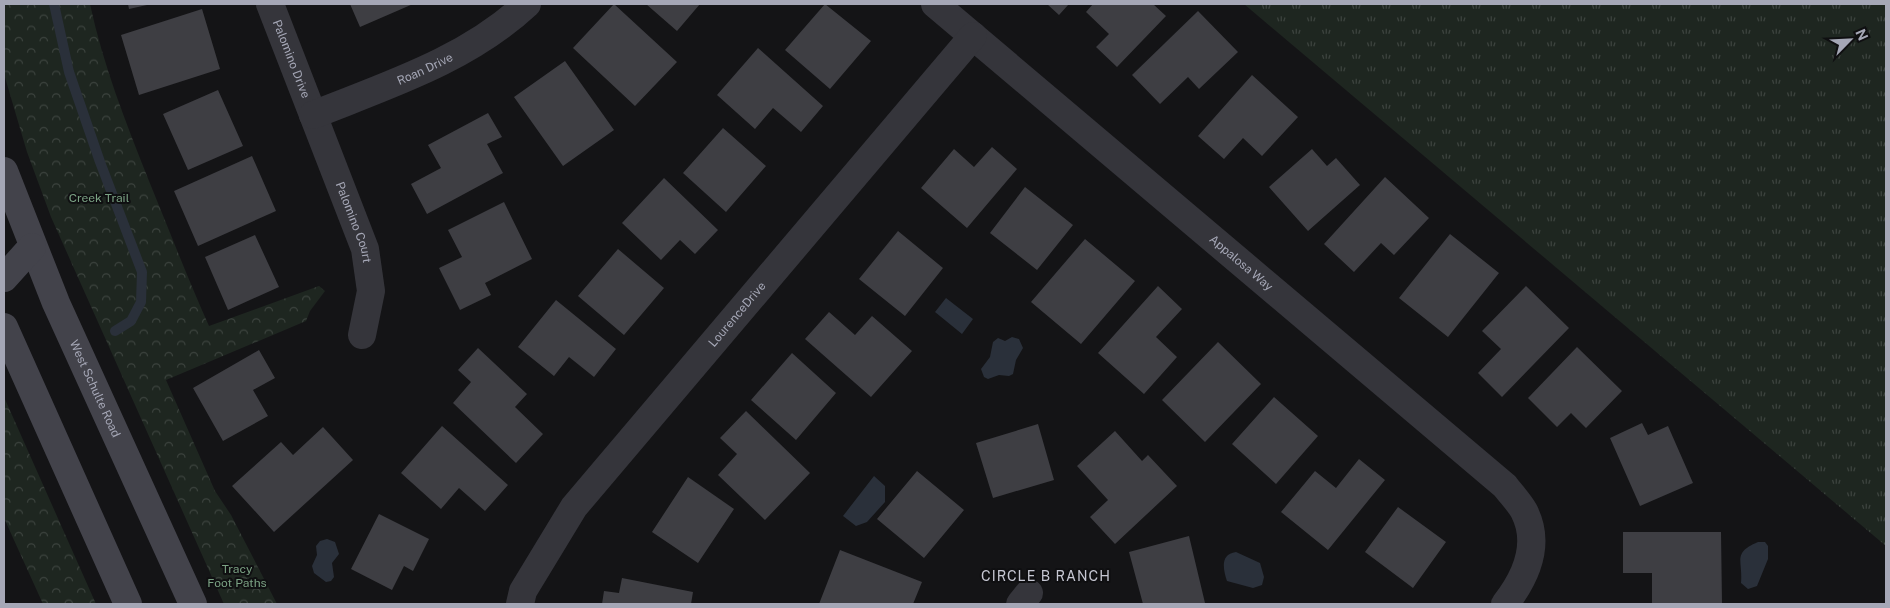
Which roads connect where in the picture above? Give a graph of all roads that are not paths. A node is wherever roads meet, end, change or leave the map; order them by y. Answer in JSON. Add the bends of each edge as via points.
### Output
{"nodes":[{"id":1,"x":270,"y":4,"type":"edge"},
{"id":2,"x":527,"y":4,"type":"edge"},
{"id":3,"x":935,"y":4,"type":"edge"},
{"id":4,"x":973,"y":36,"type":"junction"},
{"id":5,"x":313,"y":115,"type":"junction"},
{"id":6,"x":4,"y":171,"type":"edge"},
{"id":7,"x":4,"y":247,"type":"edge"},
{"id":8,"x":32,"y":247,"type":"junction"},
{"id":9,"x":4,"y":278,"type":"edge"},
{"id":10,"x":4,"y":327,"type":"edge"},
{"id":11,"x":362,"y":335,"type":"dead end"},
{"id":12,"x":128,"y":604,"type":"edge"},
{"id":13,"x":193,"y":604,"type":"edge"},
{"id":14,"x":520,"y":604,"type":"edge"},
{"id":15,"x":1505,"y":604,"type":"edge"}],
"edges":[{"from":1,"to":5,"type":"street","name":"Palomino Drive"},
{"from":2,"to":5,"type":"street","name":"Roan Drive","via":[[509,21],[459,54]]},
{"from":3,"to":4,"type":"street","name":"Appalosa Way"},
{"from":4,"to":14,"type":"street","name":"LourenceDrive","via":[[574,507],[523,591]]},
{"from":4,"to":15,"type":"street","name":"Appalosa Way","via":[[1505,486],[1524,511],[1532,535],[1529,564]]},
{"from":5,"to":11,"type":"street","name":"Palomino Court","via":[[365,249],[371,291]]},
{"from":6,"to":8,"type":"main road","name":"West Schulte Road"},
{"from":7,"to":8,"type":"main road"},
{"from":8,"to":9,"type":"main road"},
{"from":8,"to":13,"type":"main road","name":"West Schulte Road"},
{"from":10,"to":12,"type":"main road"}]}
